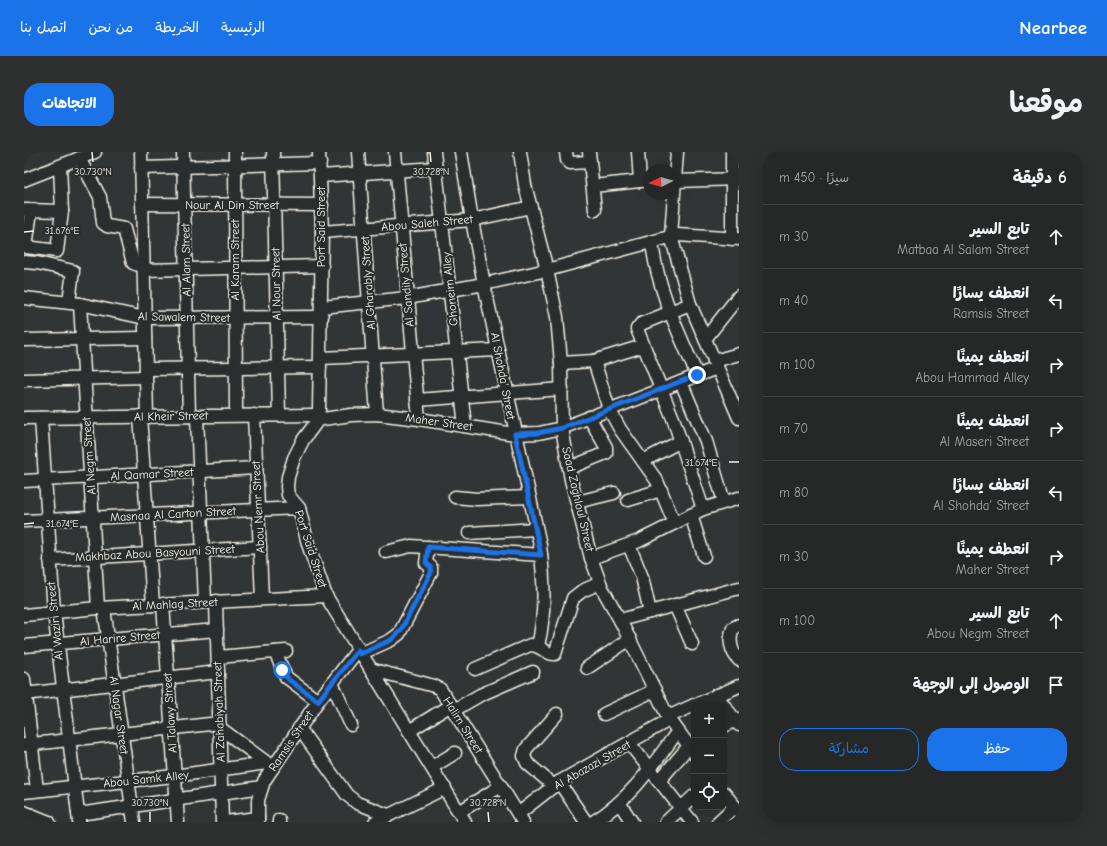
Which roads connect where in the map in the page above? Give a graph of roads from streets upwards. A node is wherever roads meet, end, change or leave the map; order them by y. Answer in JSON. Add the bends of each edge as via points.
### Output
{"nodes":[{"id":1,"x":95,"y":152,"type":"edge"},
{"id":2,"x":141,"y":152,"type":"edge"},
{"id":3,"x":184,"y":152,"type":"edge"},
{"id":4,"x":235,"y":152,"type":"edge"},
{"id":5,"x":273,"y":152,"type":"edge"},
{"id":6,"x":358,"y":152,"type":"edge"},
{"id":7,"x":395,"y":152,"type":"edge"},
{"id":8,"x":434,"y":152,"type":"edge"},
{"id":9,"x":461,"y":152,"type":"edge"},
{"id":10,"x":520,"y":152,"type":"edge"},
{"id":11,"x":566,"y":152,"type":"edge"},
{"id":12,"x":638,"y":152,"type":"edge"},
{"id":13,"x":677,"y":152,"type":"edge"},
{"id":14,"x":732,"y":152,"type":"edge"},
{"id":15,"x":589,"y":157,"type":"edge"},
{"id":16,"x":80,"y":158,"type":"junction"},
{"id":17,"x":320,"y":158,"type":"edge"},
{"id":18,"x":274,"y":164,"type":"junction"},
{"id":19,"x":676,"y":164,"type":"edge"},
{"id":20,"x":235,"y":165,"type":"junction"},
{"id":21,"x":60,"y":166,"type":"junction"},
{"id":22,"x":184,"y":166,"type":"junction"},
{"id":23,"x":141,"y":168,"type":"junction"},
{"id":24,"x":436,"y":168,"type":"junction"},
{"id":25,"x":396,"y":171,"type":"junction"},
{"id":26,"x":643,"y":172,"type":"edge"},
{"id":27,"x":360,"y":174,"type":"junction"},
{"id":28,"x":321,"y":176,"type":"junction"},
{"id":29,"x":679,"y":178,"type":"edge"},
{"id":30,"x":736,"y":179,"type":"edge"},
{"id":31,"x":24,"y":180,"type":"edge"},
{"id":32,"x":643,"y":180,"type":"edge"},
{"id":33,"x":593,"y":186,"type":"junction"},
{"id":34,"x":673,"y":200,"type":"edge"},
{"id":35,"x":142,"y":204,"type":"junction"},
{"id":36,"x":185,"y":205,"type":"junction"},
{"id":37,"x":235,"y":205,"type":"junction"},
{"id":38,"x":274,"y":205,"type":"junction"},
{"id":39,"x":322,"y":205,"type":"junction"},
{"id":40,"x":531,"y":207,"type":"junction"},
{"id":41,"x":28,"y":210,"type":"edge"},
{"id":42,"x":595,"y":210,"type":"dead end"},
{"id":43,"x":62,"y":211,"type":"junction"},
{"id":44,"x":472,"y":220,"type":"junction"},
{"id":45,"x":442,"y":222,"type":"junction"},
{"id":46,"x":401,"y":225,"type":"junction"},
{"id":47,"x":364,"y":228,"type":"junction"},
{"id":48,"x":322,"y":232,"type":"junction"},
{"id":49,"x":671,"y":236,"type":"junction"},
{"id":50,"x":735,"y":239,"type":"edge"},
{"id":51,"x":652,"y":242,"type":"junction"},
{"id":52,"x":24,"y":262,"type":"edge"},
{"id":53,"x":322,"y":266,"type":"junction"},
{"id":54,"x":276,"y":267,"type":"junction"},
{"id":55,"x":144,"y":268,"type":"junction"},
{"id":56,"x":235,"y":268,"type":"junction"},
{"id":57,"x":186,"y":269,"type":"junction"},
{"id":58,"x":547,"y":270,"type":"junction"},
{"id":59,"x":484,"y":284,"type":"junction"},
{"id":60,"x":450,"y":291,"type":"junction"},
{"id":61,"x":739,"y":296,"type":"edge"},
{"id":62,"x":24,"y":298,"type":"edge"},
{"id":63,"x":407,"y":298,"type":"junction"},
{"id":64,"x":369,"y":302,"type":"junction"},
{"id":65,"x":75,"y":303,"type":"junction"},
{"id":66,"x":690,"y":304,"type":"junction"},
{"id":67,"x":322,"y":312,"type":"junction"},
{"id":68,"x":671,"y":312,"type":"junction"},
{"id":69,"x":277,"y":317,"type":"junction"},
{"id":70,"x":145,"y":318,"type":"junction"},
{"id":71,"x":187,"y":318,"type":"junction"},
{"id":72,"x":236,"y":318,"type":"junction"},
{"id":73,"x":146,"y":338,"type":"junction"},
{"id":74,"x":705,"y":338,"type":"junction"},
{"id":75,"x":82,"y":339,"type":"junction"},
{"id":76,"x":24,"y":340,"type":"edge"},
{"id":77,"x":643,"y":346,"type":"junction"},
{"id":78,"x":498,"y":350,"type":"junction"},
{"id":79,"x":457,"y":352,"type":"junction"},
{"id":80,"x":412,"y":354,"type":"junction"},
{"id":81,"x":739,"y":354,"type":"edge"},
{"id":82,"x":373,"y":356,"type":"junction"},
{"id":83,"x":594,"y":361,"type":"junction"},
{"id":84,"x":321,"y":363,"type":"junction"},
{"id":85,"x":561,"y":363,"type":"junction"},
{"id":86,"x":715,"y":365,"type":"junction"},
{"id":87,"x":188,"y":368,"type":"junction"},
{"id":88,"x":235,"y":368,"type":"junction"},
{"id":89,"x":278,"y":368,"type":"junction"},
{"id":90,"x":146,"y":373,"type":"junction"},
{"id":91,"x":697,"y":375,"type":"junction"},
{"id":92,"x":84,"y":378,"type":"junction"},
{"id":93,"x":24,"y":380,"type":"edge"},
{"id":94,"x":681,"y":382,"type":"junction"},
{"id":95,"x":562,"y":389,"type":"junction"},
{"id":96,"x":661,"y":389,"type":"junction"},
{"id":97,"x":506,"y":393,"type":"junction"},
{"id":98,"x":462,"y":397,"type":"junction"},
{"id":99,"x":417,"y":400,"type":"junction"},
{"id":100,"x":609,"y":409,"type":"junction"},
{"id":101,"x":377,"y":414,"type":"junction"},
{"id":102,"x":236,"y":415,"type":"junction"},
{"id":103,"x":254,"y":415,"type":"junction"},
{"id":104,"x":279,"y":415,"type":"junction"},
{"id":105,"x":193,"y":416,"type":"junction"},
{"id":106,"x":87,"y":417,"type":"junction"},
{"id":107,"x":144,"y":417,"type":"junction"},
{"id":108,"x":589,"y":417,"type":"junction"},
{"id":109,"x":24,"y":418,"type":"edge"},
{"id":110,"x":41,"y":418,"type":"junction"},
{"id":111,"x":317,"y":418,"type":"junction"},
{"id":112,"x":739,"y":418,"type":"edge"},
{"id":113,"x":419,"y":419,"type":"junction"},
{"id":114,"x":465,"y":426,"type":"junction"},
{"id":115,"x":562,"y":428,"type":"junction"},
{"id":116,"x":515,"y":434,"type":"junction"},
{"id":117,"x":681,"y":440,"type":"junction"},
{"id":118,"x":643,"y":461,"type":"junction"},
{"id":119,"x":256,"y":468,"type":"junction"},
{"id":120,"x":569,"y":468,"type":"junction"},
{"id":121,"x":200,"y":471,"type":"junction"},
{"id":122,"x":144,"y":474,"type":"junction"},
{"id":123,"x":90,"y":477,"type":"junction"},
{"id":124,"x":44,"y":480,"type":"junction"},
{"id":125,"x":24,"y":481,"type":"edge"},
{"id":126,"x":661,"y":490,"type":"junction"},
{"id":127,"x":614,"y":493,"type":"dead end"},
{"id":128,"x":455,"y":497,"type":"dead end"},
{"id":129,"x":529,"y":497,"type":"junction"},
{"id":130,"x":739,"y":498,"type":"edge"},
{"id":131,"x":628,"y":500,"type":"dead end"},
{"id":132,"x":577,"y":502,"type":"junction"},
{"id":133,"x":724,"y":502,"type":"junction"},
{"id":134,"x":299,"y":508,"type":"junction"},
{"id":135,"x":703,"y":509,"type":"junction"},
{"id":136,"x":258,"y":510,"type":"junction"},
{"id":137,"x":202,"y":513,"type":"junction"},
{"id":138,"x":691,"y":515,"type":"junction"},
{"id":139,"x":147,"y":516,"type":"junction"},
{"id":140,"x":93,"y":518,"type":"junction"},
{"id":141,"x":24,"y":521,"type":"edge"},
{"id":142,"x":47,"y":521,"type":"junction"},
{"id":143,"x":674,"y":522,"type":"junction"},
{"id":144,"x":536,"y":529,"type":"junction"},
{"id":145,"x":469,"y":533,"type":"dead end"},
{"id":146,"x":629,"y":545,"type":"junction"},
{"id":147,"x":260,"y":547,"type":"junction"},
{"id":148,"x":428,"y":547,"type":"junction"},
{"id":149,"x":203,"y":550,"type":"junction"},
{"id":150,"x":386,"y":552,"type":"dead end"},
{"id":151,"x":150,"y":554,"type":"junction"},
{"id":152,"x":541,"y":555,"type":"junction"},
{"id":153,"x":704,"y":556,"type":"dead end"},
{"id":154,"x":95,"y":557,"type":"junction"},
{"id":155,"x":591,"y":558,"type":"junction"},
{"id":156,"x":50,"y":560,"type":"junction"},
{"id":157,"x":600,"y":583,"type":"junction"},
{"id":158,"x":738,"y":592,"type":"edge"},
{"id":159,"x":326,"y":596,"type":"junction"},
{"id":160,"x":262,"y":599,"type":"junction"},
{"id":161,"x":210,"y":602,"type":"junction"},
{"id":162,"x":158,"y":605,"type":"junction"},
{"id":163,"x":675,"y":605,"type":"junction"},
{"id":164,"x":101,"y":608,"type":"junction"},
{"id":165,"x":54,"y":612,"type":"junction"},
{"id":166,"x":650,"y":612,"type":"junction"},
{"id":167,"x":24,"y":615,"type":"edge"},
{"id":168,"x":620,"y":620,"type":"junction"},
{"id":169,"x":739,"y":625,"type":"edge"},
{"id":170,"x":217,"y":630,"type":"junction"},
{"id":171,"x":165,"y":634,"type":"junction"},
{"id":172,"x":108,"y":639,"type":"junction"},
{"id":173,"x":630,"y":639,"type":"junction"},
{"id":174,"x":58,"y":644,"type":"junction"},
{"id":175,"x":692,"y":644,"type":"dead end"},
{"id":176,"x":24,"y":646,"type":"edge"},
{"id":177,"x":538,"y":646,"type":"junction"},
{"id":178,"x":359,"y":652,"type":"junction"},
{"id":179,"x":218,"y":656,"type":"junction"},
{"id":180,"x":739,"y":660,"type":"edge"},
{"id":181,"x":475,"y":668,"type":"dead end"},
{"id":182,"x":587,"y":668,"type":"dead end"},
{"id":183,"x":370,"y":669,"type":"junction"},
{"id":184,"x":218,"y":672,"type":"junction"},
{"id":185,"x":533,"y":672,"type":"dead end"},
{"id":186,"x":168,"y":678,"type":"junction"},
{"id":187,"x":24,"y":679,"type":"edge"},
{"id":188,"x":332,"y":683,"type":"junction"},
{"id":189,"x":115,"y":684,"type":"junction"},
{"id":190,"x":739,"y":686,"type":"edge"},
{"id":191,"x":62,"y":690,"type":"junction"},
{"id":192,"x":655,"y":690,"type":"junction"},
{"id":193,"x":25,"y":694,"type":"edge"},
{"id":194,"x":716,"y":695,"type":"junction"},
{"id":195,"x":318,"y":701,"type":"junction"},
{"id":196,"x":701,"y":702,"type":"edge"},
{"id":197,"x":691,"y":707,"type":"edge"},
{"id":198,"x":452,"y":708,"type":"junction"},
{"id":199,"x":557,"y":714,"type":"dead end"},
{"id":200,"x":604,"y":714,"type":"dead end"},
{"id":201,"x":669,"y":719,"type":"junction"},
{"id":202,"x":738,"y":721,"type":"edge"},
{"id":203,"x":219,"y":725,"type":"junction"},
{"id":204,"x":351,"y":725,"type":"dead end"},
{"id":205,"x":727,"y":725,"type":"edge"},
{"id":206,"x":171,"y":727,"type":"junction"},
{"id":207,"x":299,"y":728,"type":"junction"},
{"id":208,"x":409,"y":731,"type":"junction"},
{"id":209,"x":678,"y":731,"type":"junction"},
{"id":210,"x":121,"y":732,"type":"junction"},
{"id":211,"x":68,"y":738,"type":"junction"},
{"id":212,"x":629,"y":743,"type":"junction"},
{"id":213,"x":28,"y":744,"type":"edge"},
{"id":214,"x":691,"y":747,"type":"edge"},
{"id":215,"x":691,"y":749,"type":"edge"},
{"id":216,"x":455,"y":753,"type":"dead end"},
{"id":217,"x":270,"y":765,"type":"junction"},
{"id":218,"x":432,"y":768,"type":"junction"},
{"id":219,"x":221,"y":769,"type":"junction"},
{"id":220,"x":650,"y":770,"type":"junction"},
{"id":221,"x":174,"y":776,"type":"junction"},
{"id":222,"x":128,"y":781,"type":"junction"},
{"id":223,"x":659,"y":781,"type":"junction"},
{"id":224,"x":556,"y":784,"type":"junction"},
{"id":225,"x":75,"y":786,"type":"junction"},
{"id":226,"x":501,"y":786,"type":"junction"},
{"id":227,"x":262,"y":787,"type":"junction"},
{"id":228,"x":445,"y":788,"type":"junction"},
{"id":229,"x":37,"y":790,"type":"junction"},
{"id":230,"x":24,"y":792,"type":"edge"},
{"id":231,"x":221,"y":793,"type":"junction"},
{"id":232,"x":727,"y":796,"type":"edge"},
{"id":233,"x":691,"y":799,"type":"edge"},
{"id":234,"x":176,"y":800,"type":"junction"},
{"id":235,"x":620,"y":804,"type":"junction"},
{"id":236,"x":132,"y":806,"type":"junction"},
{"id":237,"x":681,"y":809,"type":"junction"},
{"id":238,"x":737,"y":809,"type":"edge"},
{"id":239,"x":24,"y":812,"type":"edge"},
{"id":240,"x":393,"y":816,"type":"edge"},
{"id":241,"x":462,"y":817,"type":"edge"},
{"id":242,"x":79,"y":818,"type":"edge"},
{"id":243,"x":521,"y":818,"type":"edge"},
{"id":244,"x":258,"y":820,"type":"edge"},
{"id":245,"x":627,"y":820,"type":"edge"},
{"id":246,"x":49,"y":822,"type":"edge"},
{"id":247,"x":134,"y":822,"type":"edge"},
{"id":248,"x":178,"y":822,"type":"edge"},
{"id":249,"x":222,"y":822,"type":"edge"},
{"id":250,"x":225,"y":822,"type":"edge"},
{"id":251,"x":375,"y":822,"type":"edge"},
{"id":252,"x":586,"y":822,"type":"edge"},
{"id":253,"x":593,"y":822,"type":"edge"},
{"id":254,"x":666,"y":822,"type":"edge"},
{"id":255,"x":692,"y":822,"type":"edge"},
{"id":256,"x":718,"y":822,"type":"edge"}],
"edges":[{"from":1,"to":16,"type":"street"},
{"from":2,"to":23,"type":"street","name":"Al Talawy Street"},
{"from":3,"to":22,"type":"street","name":"Al Alam Street"},
{"from":4,"to":20,"type":"street","name":"Al Karam Street"},
{"from":5,"to":18,"type":"street","name":"Al Nour Street"},
{"from":6,"to":27,"type":"street","name":"Al Gharably Street"},
{"from":7,"to":25,"type":"street","name":"Al Sandily Street"},
{"from":8,"to":24,"type":"street","name":"Ghoneim Alley"},
{"from":9,"to":44,"type":"street","name":"Al Shohda' Street"},
{"from":10,"to":40,"type":"street","name":"Saad Zaghloul Street"},
{"from":11,"to":15,"type":"street","via":[[570,163]]},
{"from":12,"to":26,"type":"street"},
{"from":13,"to":19,"type":"street"},
{"from":14,"to":30,"type":"street"},
{"from":15,"to":33,"type":"street"},
{"from":16,"to":21,"type":"street"},
{"from":16,"to":55,"type":"street","via":[[100,197],[103,223],[124,228],[133,263]]},
{"from":17,"to":18,"type":"street"},
{"from":17,"to":28,"type":"street","name":"Port Said Street"},
{"from":18,"to":20,"type":"street"},
{"from":18,"to":38,"type":"street","name":"Al Nour Street"},
{"from":20,"to":22,"type":"street"},
{"from":20,"to":37,"type":"street","name":"Al Karam Street"},
{"from":21,"to":31,"type":"street"},
{"from":21,"to":43,"type":"street"},
{"from":22,"to":23,"type":"street"},
{"from":22,"to":36,"type":"street","name":"Al Alam Street"},
{"from":23,"to":35,"type":"street","name":"Al Talawy Street"},
{"from":24,"to":25,"type":"street"},
{"from":24,"to":45,"type":"street","name":"Ghoneim Alley"},
{"from":25,"to":27,"type":"street"},
{"from":25,"to":46,"type":"street","name":"Al Sandily Street"},
{"from":27,"to":28,"type":"street"},
{"from":27,"to":47,"type":"street","name":"Al Gharably Street"},
{"from":28,"to":39,"type":"street","name":"Port Said Street"},
{"from":29,"to":30,"type":"street"},
{"from":30,"to":50,"type":"street"},
{"from":32,"to":33,"type":"street"},
{"from":33,"to":42,"type":"street"},
{"from":34,"to":49,"type":"street"},
{"from":35,"to":36,"type":"street","name":"Nour Al Din Street"},
{"from":35,"to":55,"type":"street","name":"Al Talawy Street"},
{"from":36,"to":37,"type":"street","name":"Nour Al Din Street"},
{"from":36,"to":57,"type":"street","name":"Al Alam Street"},
{"from":37,"to":38,"type":"street","name":"Nour Al Din Street"},
{"from":37,"to":56,"type":"street","name":"Al Karam Street"},
{"from":38,"to":39,"type":"street","name":"Nour Al Din Street"},
{"from":38,"to":54,"type":"street","name":"Al Nour Street"},
{"from":39,"to":48,"type":"street","name":"Port Said Street"},
{"from":40,"to":44,"type":"street","name":"Abou Saleh Street"},
{"from":40,"to":58,"type":"street","name":"Saad Zaghloul Street"},
{"from":41,"to":43,"type":"street"},
{"from":41,"to":43,"type":"street","via":[[26,247],[55,252],[59,247]]},
{"from":44,"to":45,"type":"street","name":"Abou Saleh Street"},
{"from":44,"to":59,"type":"street","name":"Al Shohda' Street"},
{"from":45,"to":46,"type":"street","name":"Abou Saleh Street"},
{"from":45,"to":60,"type":"street","name":"Ghoneim Alley"},
{"from":46,"to":47,"type":"street","name":"Abou Saleh Street"},
{"from":46,"to":63,"type":"street","name":"Al Sandily Street"},
{"from":47,"to":48,"type":"street","name":"Abou Saleh Street"},
{"from":47,"to":64,"type":"street","name":"Al Gharably Street"},
{"from":48,"to":53,"type":"street","name":"Port Said Street"},
{"from":49,"to":50,"type":"street","name":"Al Sawalem Street"},
{"from":49,"to":51,"type":"street","name":"Al Sawalem Street"},
{"from":49,"to":66,"type":"street"},
{"from":51,"to":58,"type":"street","name":"Al Sawalem Street"},
{"from":51,"to":68,"type":"street","via":[[655,262]]},
{"from":52,"to":65,"type":"street","name":"Al Negm Street","via":[[73,271]]},
{"from":53,"to":54,"type":"street"},
{"from":53,"to":67,"type":"street","name":"Port Said Street"},
{"from":54,"to":56,"type":"street"},
{"from":54,"to":69,"type":"street","name":"Al Nour Street"},
{"from":55,"to":57,"type":"street"},
{"from":55,"to":70,"type":"street","name":"Al Talawy Street"},
{"from":56,"to":57,"type":"street"},
{"from":56,"to":72,"type":"street","name":"Al Karam Street"},
{"from":57,"to":71,"type":"street","name":"Al Alam Street"},
{"from":58,"to":59,"type":"street","name":"Al Sawalem Street"},
{"from":58,"to":85,"type":"street","name":"Saad Zaghloul Street","via":[[557,317]]},
{"from":59,"to":60,"type":"street","name":"Al Sawalem Street"},
{"from":59,"to":78,"type":"street","name":"Al Shohda' Street"},
{"from":60,"to":63,"type":"street","name":"Al Sawalem Street"},
{"from":60,"to":79,"type":"street","name":"Ghoneim Alley"},
{"from":61,"to":74,"type":"street"},
{"from":62,"to":65,"type":"street","name":"Al Sawalem Street"},
{"from":63,"to":64,"type":"street","name":"Al Sawalem Street"},
{"from":63,"to":80,"type":"street","name":"Al Sandily Street"},
{"from":64,"to":67,"type":"street","name":"Al Sawalem Street"},
{"from":64,"to":82,"type":"street","name":"Al Gharably Street"},
{"from":65,"to":70,"type":"street","name":"Al Sawalem Street"},
{"from":65,"to":75,"type":"street","name":"Al Negm Street"},
{"from":66,"to":68,"type":"street"},
{"from":66,"to":74,"type":"street"},
{"from":67,"to":69,"type":"street","name":"Al Sawalem Street"},
{"from":67,"to":84,"type":"street","name":"Port Said Street"},
{"from":68,"to":77,"type":"street","via":[[639,325],[637,329]]},
{"from":68,"to":91,"type":"street"},
{"from":69,"to":72,"type":"street","name":"Al Sawalem Street"},
{"from":69,"to":89,"type":"street","name":"Al Nour Street"},
{"from":70,"to":71,"type":"street","name":"Al Sawalem Street"},
{"from":70,"to":73,"type":"street","name":"Al Talawy Street"},
{"from":71,"to":72,"type":"street","name":"Al Sawalem Street"},
{"from":71,"to":87,"type":"street","name":"Al Alam Street"},
{"from":72,"to":88,"type":"street","name":"Al Karam Street"},
{"from":73,"to":75,"type":"street"},
{"from":73,"to":90,"type":"street","name":"Al Talawy Street"},
{"from":74,"to":86,"type":"street"},
{"from":75,"to":76,"type":"street"},
{"from":75,"to":92,"type":"street","name":"Al Negm Street"},
{"from":77,"to":83,"type":"street"},
{"from":77,"to":96,"type":"street"},
{"from":78,"to":79,"type":"street"},
{"from":78,"to":97,"type":"street","name":"Al Shohda' Street"},
{"from":79,"to":80,"type":"street"},
{"from":79,"to":98,"type":"street","name":"Ghoneim Alley"},
{"from":80,"to":82,"type":"street"},
{"from":80,"to":99,"type":"street","name":"Al Sandily Street"},
{"from":81,"to":86,"type":"street","name":"Maher Street"},
{"from":82,"to":84,"type":"street"},
{"from":82,"to":101,"type":"street","name":"Al Gharably Street"},
{"from":83,"to":85,"type":"street"},
{"from":83,"to":100,"type":"street"},
{"from":84,"to":89,"type":"street"},
{"from":84,"to":111,"type":"street","name":"Port Said Street"},
{"from":85,"to":95,"type":"street","name":"Saad Zaghloul Street"},
{"from":86,"to":91,"type":"street","name":"Maher Street"},
{"from":86,"to":112,"type":"street"},
{"from":87,"to":88,"type":"street"},
{"from":87,"to":90,"type":"street"},
{"from":87,"to":105,"type":"street","name":"Al Alam Street"},
{"from":88,"to":89,"type":"street"},
{"from":88,"to":102,"type":"street","name":"Al Karam Street"},
{"from":89,"to":104,"type":"street","name":"Al Nour Street"},
{"from":90,"to":92,"type":"street"},
{"from":90,"to":107,"type":"street","name":"Al Talawy Street"},
{"from":91,"to":94,"type":"street","name":"Maher Street"},
{"from":92,"to":93,"type":"street"},
{"from":92,"to":106,"type":"street","name":"Al Negm Street"},
{"from":94,"to":96,"type":"street","name":"Maher Street"},
{"from":94,"to":133,"type":"street","via":[[706,441]]},
{"from":95,"to":97,"type":"street"},
{"from":95,"to":115,"type":"street","name":"Saad Zaghloul Street"},
{"from":96,"to":100,"type":"street","name":"Maher Street"},
{"from":96,"to":117,"type":"street"},
{"from":97,"to":98,"type":"street"},
{"from":97,"to":116,"type":"street","name":"Al Shohda' Street"},
{"from":98,"to":99,"type":"street"},
{"from":98,"to":114,"type":"street","name":"Ghoneim Alley"},
{"from":99,"to":113,"type":"street","name":"Al Sandily Street"},
{"from":100,"to":108,"type":"street","name":"Maher Street"},
{"from":100,"to":118,"type":"street"},
{"from":101,"to":111,"type":"street","name":"Maher Street"},
{"from":101,"to":113,"type":"street","name":"Maher Street"},
{"from":102,"to":103,"type":"street","name":"Al Kheir Street"},
{"from":102,"to":105,"type":"street","name":"Al Kheir Street"},
{"from":103,"to":104,"type":"street","name":"Al Kheir Street"},
{"from":103,"to":119,"type":"street","name":"Abou Nemr Street"},
{"from":104,"to":111,"type":"street","name":"Al Kheir Street"},
{"from":105,"to":107,"type":"street","name":"Al Kheir Street"},
{"from":105,"to":121,"type":"street","name":"Al Alam Street"},
{"from":106,"to":107,"type":"street","name":"Al Kheir Street"},
{"from":106,"to":110,"type":"street","name":"Al Kheir Street"},
{"from":106,"to":123,"type":"street","name":"Al Negm Street"},
{"from":107,"to":122,"type":"street","name":"Al Talawy Street"},
{"from":108,"to":115,"type":"street","name":"Maher Street"},
{"from":108,"to":120,"type":"street","via":[[607,451],[605,455]]},
{"from":109,"to":110,"type":"street","name":"Al Kheir Street"},
{"from":110,"to":124,"type":"street","name":"Al Waziri Street"},
{"from":111,"to":134,"type":"street","name":"Port Said Street","via":[[294,458],[288,477],[288,495]]},
{"from":113,"to":114,"type":"street","name":"Maher Street"},
{"from":114,"to":116,"type":"street","name":"Maher Street"},
{"from":115,"to":116,"type":"street","name":"Maher Street"},
{"from":115,"to":120,"type":"street","name":"Saad Zaghloul Street"},
{"from":116,"to":129,"type":"street","name":"Al Shohda' Street"},
{"from":117,"to":118,"type":"street"},
{"from":117,"to":135,"type":"street"},
{"from":118,"to":126,"type":"street"},
{"from":119,"to":121,"type":"street","name":"Al Qamar Street"},
{"from":119,"to":136,"type":"street","name":"Abou Nemr Street"},
{"from":120,"to":132,"type":"street","name":"Saad Zaghloul Street"},
{"from":121,"to":122,"type":"street","name":"Al Qamar Street"},
{"from":121,"to":137,"type":"street","name":"Al Alam Street"},
{"from":122,"to":123,"type":"street","name":"Al Qamar Street"},
{"from":122,"to":139,"type":"street","name":"Al Talawy Street"},
{"from":123,"to":124,"type":"street","name":"Al Qamar Street"},
{"from":123,"to":140,"type":"street","name":"Al Negm Street"},
{"from":124,"to":125,"type":"street","name":"Al Qamar Street"},
{"from":124,"to":142,"type":"street","name":"Al Waziri Street"},
{"from":126,"to":131,"type":"street"},
{"from":126,"to":143,"type":"street"},
{"from":127,"to":132,"type":"street"},
{"from":128,"to":129,"type":"street"},
{"from":129,"to":144,"type":"street","name":"Al Shohda' Street"},
{"from":130,"to":133,"type":"street"},
{"from":132,"to":155,"type":"street","name":"Saad Zaghloul Street"},
{"from":133,"to":135,"type":"street"},
{"from":134,"to":136,"type":"street","name":"Masnaa Al Carton Street"},
{"from":134,"to":159,"type":"street","name":"Port Said Street"},
{"from":135,"to":138,"type":"street"},
{"from":136,"to":137,"type":"street","name":"Masnaa Al Carton Street"},
{"from":136,"to":147,"type":"street","name":"Abou Nemr Street"},
{"from":137,"to":139,"type":"street","name":"Masnaa Al Carton Street"},
{"from":137,"to":149,"type":"street","name":"Al Zahabiyah Street"},
{"from":138,"to":143,"type":"street"},
{"from":138,"to":153,"type":"street"},
{"from":139,"to":140,"type":"street","name":"Masnaa Al Carton Street"},
{"from":139,"to":151,"type":"street","name":"Al Talawy Street"},
{"from":140,"to":142,"type":"street","name":"Masnaa Al Carton Street"},
{"from":140,"to":154,"type":"street","name":"Al Negm Street"},
{"from":141,"to":142,"type":"street","name":"Masnaa Al Carton Street"},
{"from":142,"to":156,"type":"street","name":"Al Waziri Street"},
{"from":143,"to":146,"type":"street"},
{"from":144,"to":145,"type":"street"},
{"from":144,"to":152,"type":"street","name":"Al Shohda' Street"},
{"from":146,"to":155,"type":"street"},
{"from":146,"to":166,"type":"street","via":[[642,577]]},
{"from":147,"to":149,"type":"street","name":"Makhbaz Abou Basyouni Street"},
{"from":147,"to":160,"type":"street","name":"Abou Nemr Street"},
{"from":148,"to":150,"type":"street","via":[[405,547]]},
{"from":148,"to":152,"type":"street"},
{"from":148,"to":178,"type":"street","via":[[426,563],[431,567],[431,573],[401,630],[391,640]]},
{"from":149,"to":151,"type":"street","name":"Makhbaz Abou Basyouni Street"},
{"from":149,"to":161,"type":"street","name":"Al Zahabiyah Street"},
{"from":151,"to":154,"type":"street","name":"Makhbaz Abou Basyouni Street"},
{"from":151,"to":162,"type":"street","name":"Al Talawy Street"},
{"from":152,"to":177,"type":"street","name":"Al Shohda' Street","via":[[544,615]]},
{"from":154,"to":156,"type":"street","name":"Makhbaz Abou Basyouni Street"},
{"from":154,"to":164,"type":"street","name":"Al Negm Street"},
{"from":155,"to":157,"type":"street","name":"Saad Zaghloul Street"},
{"from":156,"to":165,"type":"street","name":"Al Waziri Street"},
{"from":157,"to":168,"type":"street","name":"Saad Zaghloul Street"},
{"from":157,"to":177,"type":"street","via":[[573,598],[556,653],[551,654]]},
{"from":158,"to":163,"type":"street"},
{"from":159,"to":160,"type":"street","name":"Al Mahlag Street"},
{"from":159,"to":178,"type":"street","name":"Port Said Street"},
{"from":160,"to":161,"type":"street","name":"Al Mahlag Street"},
{"from":161,"to":162,"type":"street","name":"Al Mahlag Street"},
{"from":161,"to":170,"type":"street","name":"Al Zahabiyah Street"},
{"from":162,"to":164,"type":"street","name":"Al Mahlag Street"},
{"from":162,"to":171,"type":"street","name":"Al Talawy Street"},
{"from":163,"to":166,"type":"street"},
{"from":163,"to":175,"type":"street"},
{"from":164,"to":165,"type":"street","name":"Al Mahlag Street"},
{"from":164,"to":172,"type":"street","name":"Al Nagar Street"},
{"from":165,"to":167,"type":"street","name":"Al Mahlag Street"},
{"from":165,"to":174,"type":"street","name":"Al Waziri Street"},
{"from":166,"to":168,"type":"street"},
{"from":168,"to":173,"type":"street","name":"Saad Zaghloul Street"},
{"from":169,"to":180,"type":"street","via":[[731,632],[732,650]]},
{"from":170,"to":171,"type":"street","name":"Al Harire Street"},
{"from":170,"to":179,"type":"street","name":"Al Zahabiyah Street"},
{"from":171,"to":172,"type":"street","name":"Al Harire Street"},
{"from":171,"to":186,"type":"street","name":"Al Talawy Street"},
{"from":172,"to":174,"type":"street","name":"Al Harire Street"},
{"from":172,"to":189,"type":"street","name":"Al Nagar Street"},
{"from":173,"to":182,"type":"street"},
{"from":173,"to":192,"type":"street","name":"Saad Zaghloul Street"},
{"from":174,"to":176,"type":"street","name":"Al Harire Street"},
{"from":174,"to":191,"type":"street","name":"Al Waziri Street"},
{"from":177,"to":181,"type":"street","via":[[530,645]]},
{"from":178,"to":183,"type":"street","name":"Port Said Street"},
{"from":178,"to":188,"type":"street","name":"Ramsis Street"},
{"from":179,"to":184,"type":"street","name":"Al Zahabiyah Street"},
{"from":179,"to":195,"type":"street","via":[[280,651],[286,677]]},
{"from":183,"to":198,"type":"street","name":"Halim Street","via":[[434,686],[440,689]]},
{"from":183,"to":208,"type":"street","name":"Port Said Street"},
{"from":184,"to":186,"type":"street"},
{"from":184,"to":203,"type":"street","name":"Al Zahabiyah Street"},
{"from":185,"to":198,"type":"street"},
{"from":186,"to":189,"type":"street"},
{"from":186,"to":206,"type":"street","name":"Al Talawy Street"},
{"from":187,"to":193,"type":"street"},
{"from":188,"to":195,"type":"street","name":"Ramsis Street"},
{"from":188,"to":204,"type":"street"},
{"from":189,"to":191,"type":"street"},
{"from":189,"to":210,"type":"street","name":"Al Nagar Street"},
{"from":190,"to":194,"type":"street","name":"Al Abazazi Street"},
{"from":191,"to":193,"type":"street"},
{"from":191,"to":211,"type":"street","name":"Al Waziri Street"},
{"from":192,"to":200,"type":"street"},
{"from":192,"to":201,"type":"street","name":"Saad Zaghloul Street"},
{"from":193,"to":213,"type":"street"},
{"from":194,"to":196,"type":"street","name":"Al Abazazi Street"},
{"from":194,"to":202,"type":"street"},
{"from":195,"to":207,"type":"street","name":"Ramsis Street"},
{"from":197,"to":201,"type":"street","name":"Al Abazazi Street"},
{"from":198,"to":208,"type":"street"},
{"from":198,"to":226,"type":"street","name":"Halim Street"},
{"from":199,"to":224,"type":"street","via":[[526,749],[524,756],[527,763]]},
{"from":201,"to":209,"type":"street","name":"Saad Zaghloul Street"},
{"from":201,"to":212,"type":"street","name":"Al Abazazi Street"},
{"from":202,"to":205,"type":"street"},
{"from":203,"to":206,"type":"street"},
{"from":203,"to":217,"type":"street"},
{"from":203,"to":219,"type":"street","name":"Al Zahabiyah Street"},
{"from":206,"to":210,"type":"street"},
{"from":206,"to":221,"type":"street","name":"Al Talawy Street"},
{"from":207,"to":217,"type":"street","name":"Ramsis Street"},
{"from":207,"to":240,"type":"street","via":[[347,795],[357,803]]},
{"from":208,"to":218,"type":"street","name":"Port Said Street"},
{"from":209,"to":214,"type":"street","name":"Saad Zaghloul Street"},
{"from":209,"to":220,"type":"street"},
{"from":210,"to":211,"type":"street"},
{"from":210,"to":222,"type":"street","name":"Al Nagar Street"},
{"from":211,"to":213,"type":"street"},
{"from":211,"to":225,"type":"street","name":"Al Waziri Street"},
{"from":212,"to":220,"type":"street"},
{"from":212,"to":224,"type":"street","name":"Al Abazazi Street"},
{"from":213,"to":229,"type":"street"},
{"from":215,"to":223,"type":"street"},
{"from":216,"to":218,"type":"street"},
{"from":217,"to":219,"type":"street","name":"Abou Samk Alley"},
{"from":217,"to":227,"type":"street","name":"Ramsis Street"},
{"from":218,"to":228,"type":"street","name":"Port Said Street"},
{"from":219,"to":221,"type":"street","name":"Abou Samk Alley"},
{"from":219,"to":231,"type":"street","name":"Al Zahabiyah Street"},
{"from":220,"to":223,"type":"street"},
{"from":220,"to":235,"type":"street"},
{"from":221,"to":222,"type":"street","name":"Abou Samk Alley"},
{"from":221,"to":234,"type":"street","name":"Al Talawy Street"},
{"from":222,"to":225,"type":"street","name":"Abou Samk Alley"},
{"from":222,"to":236,"type":"street","name":"Al Nagar Street"},
{"from":223,"to":237,"type":"street"},
{"from":224,"to":243,"type":"street","name":"Al Abazazi Street"},
{"from":224,"to":252,"type":"street"},
{"from":225,"to":229,"type":"street","name":"Abou Samk Alley"},
{"from":225,"to":242,"type":"street","name":"Al Waziri Street"},
{"from":226,"to":241,"type":"street"},
{"from":226,"to":243,"type":"street","name":"Halim Street"},
{"from":227,"to":231,"type":"street"},
{"from":227,"to":244,"type":"street","name":"Ramsis Street","via":[[258,800]]},
{"from":228,"to":240,"type":"street"},
{"from":228,"to":241,"type":"street","name":"Port Said Street"},
{"from":229,"to":230,"type":"street","name":"Abou Samk Alley"},
{"from":231,"to":234,"type":"street"},
{"from":231,"to":249,"type":"street","name":"Al Zahabiyah Street"},
{"from":232,"to":238,"type":"street"},
{"from":233,"to":237,"type":"street"},
{"from":234,"to":236,"type":"street"},
{"from":234,"to":248,"type":"street","name":"Al Talawy Street"},
{"from":235,"to":245,"type":"street"},
{"from":235,"to":253,"type":"street"},
{"from":236,"to":242,"type":"street"},
{"from":236,"to":247,"type":"street","name":"Al Nagar Street"},
{"from":237,"to":254,"type":"street"},
{"from":237,"to":255,"type":"street"},
{"from":238,"to":256,"type":"street"},
{"from":239,"to":246,"type":"street"},
{"from":240,"to":251,"type":"street"},
{"from":244,"to":250,"type":"street"}]}
